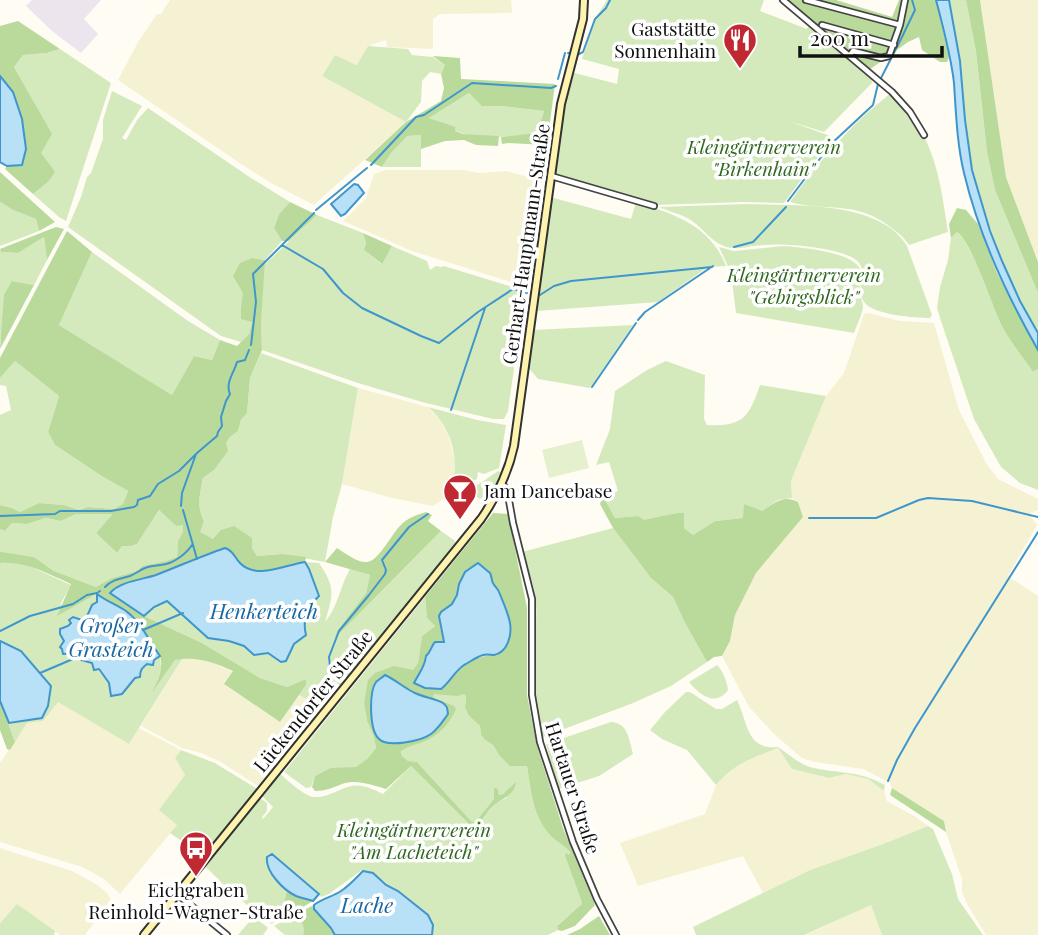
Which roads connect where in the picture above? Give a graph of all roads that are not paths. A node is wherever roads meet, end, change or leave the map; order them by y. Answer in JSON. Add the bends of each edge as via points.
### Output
{"nodes":[{"id":1,"x":783,"y":0,"type":"edge"},
{"id":2,"x":806,"y":0,"type":"edge"},
{"id":3,"x":905,"y":0,"type":"edge"},
{"id":4,"x":584,"y":4,"type":"edge"},
{"id":5,"x":822,"y":25,"type":"dead end"},
{"id":6,"x":900,"y":25,"type":"junction"},
{"id":7,"x":894,"y":45,"type":"junction"},
{"id":8,"x":850,"y":55,"type":"junction"},
{"id":9,"x":924,"y":135,"type":"dead end"},
{"id":10,"x":551,"y":176,"type":"junction"},
{"id":11,"x":654,"y":206,"type":"dead end"},
{"id":12,"x":503,"y":485,"type":"junction"},
{"id":13,"x":177,"y":894,"type":"junction"},
{"id":14,"x":144,"y":935,"type":"edge"},
{"id":15,"x":227,"y":935,"type":"edge"},
{"id":16,"x":617,"y":935,"type":"edge"}],
"edges":[{"from":1,"to":8,"type":"street"},
{"from":2,"to":6,"type":"street"},
{"from":3,"to":6,"type":"street"},
{"from":4,"to":10,"type":"main road","name":"Gerhart-Hauptmann-Straße"},
{"from":5,"to":7,"type":"street"},
{"from":6,"to":7,"type":"street"},
{"from":7,"to":8,"type":"street","via":[[886,58],[853,51]]},
{"from":8,"to":9,"type":"street","via":[[902,102]]},
{"from":10,"to":11,"type":"street"},
{"from":10,"to":12,"type":"main road","name":"Gerhart-Hauptmann-Straße","via":[[515,437]]},
{"from":12,"to":13,"type":"main road","name":"Lückendorfer Straße","via":[[474,527]]},
{"from":12,"to":16,"type":"street","name":"Hartauer Straße","via":[[532,599],[532,695],[540,741],[573,842]]},
{"from":13,"to":14,"type":"main road","name":"Lückendorfer Straße"},
{"from":13,"to":15,"type":"street"}]}
